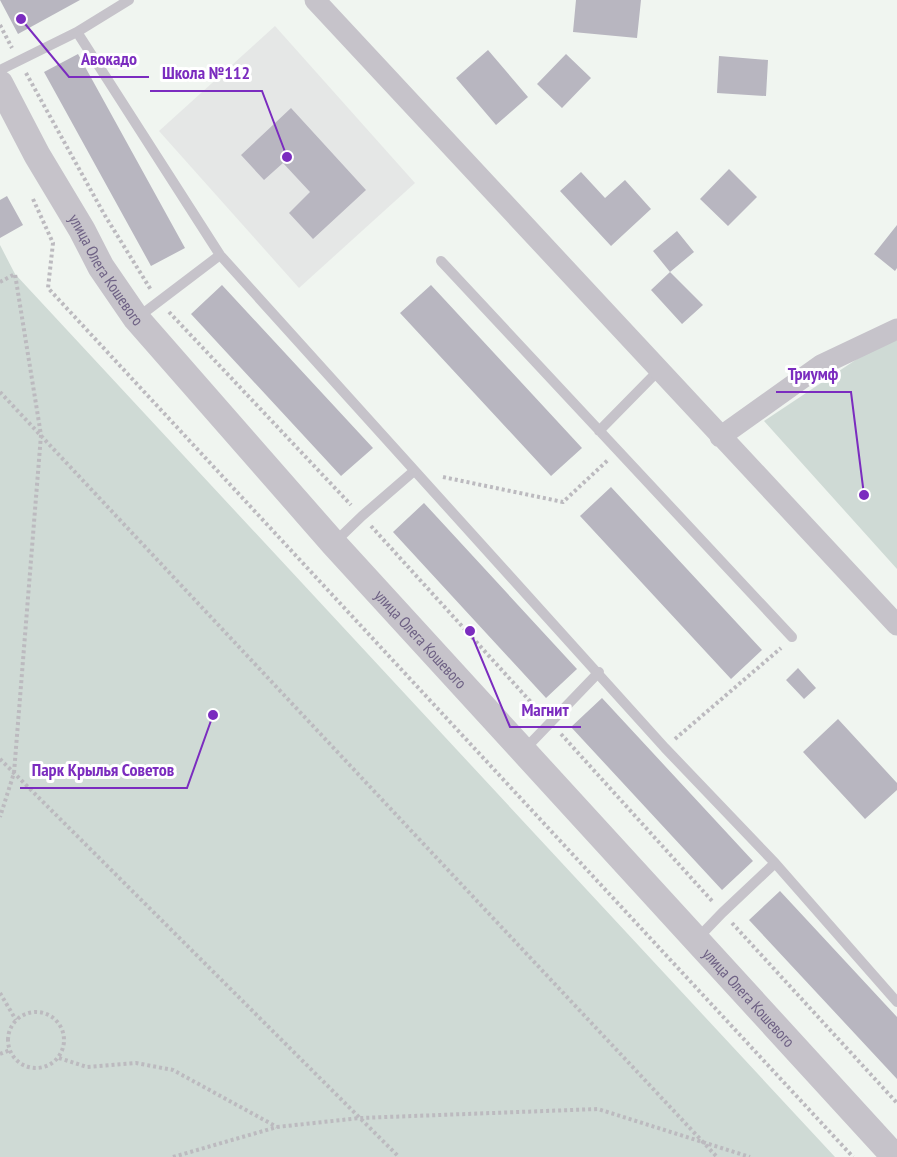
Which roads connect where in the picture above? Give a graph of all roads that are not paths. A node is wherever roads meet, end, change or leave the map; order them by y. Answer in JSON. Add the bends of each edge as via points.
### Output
{"nodes":[{"id":1,"x":129,"y":0,"type":"edge"},
{"id":2,"x":315,"y":0,"type":"edge"},
{"id":3,"x":77,"y":32,"type":"junction"},
{"id":4,"x":0,"y":70,"type":"edge"},
{"id":5,"x":0,"y":84,"type":"edge"},
{"id":6,"x":220,"y":255,"type":"junction"},
{"id":7,"x":441,"y":261,"type":"dead end"},
{"id":8,"x":136,"y":318,"type":"junction"},
{"id":9,"x":897,"y":329,"type":"edge"},
{"id":10,"x":659,"y":370,"type":"junction"},
{"id":11,"x":599,"y":431,"type":"junction"},
{"id":12,"x":720,"y":437,"type":"junction"},
{"id":13,"x":414,"y":471,"type":"junction"},
{"id":14,"x":334,"y":544,"type":"junction"},
{"id":15,"x":897,"y":625,"type":"edge"},
{"id":16,"x":792,"y":637,"type":"road end"},
{"id":17,"x":599,"y":672,"type":"junction"},
{"id":18,"x":524,"y":750,"type":"junction"},
{"id":19,"x":775,"y":863,"type":"junction"},
{"id":20,"x":697,"y":939,"type":"junction"},
{"id":21,"x":897,"y":1002,"type":"edge"},
{"id":22,"x":895,"y":1157,"type":"edge"}],
"edges":[{"from":1,"to":3,"type":"lane"},
{"from":2,"to":10,"type":"street"},
{"from":3,"to":4,"type":"lane"},
{"from":3,"to":6,"type":"lane"},
{"from":5,"to":8,"type":"street","name":"улица Олега Кошевого","via":[[101,267]]},
{"from":6,"to":8,"type":"lane"},
{"from":6,"to":13,"type":"lane"},
{"from":7,"to":11,"type":"lane"},
{"from":8,"to":14,"type":"street","name":"улица Олега Кошевого"},
{"from":9,"to":12,"type":"street","via":[[821,365]]},
{"from":10,"to":11,"type":"lane"},
{"from":10,"to":12,"type":"street"},
{"from":11,"to":16,"type":"lane"},
{"from":12,"to":15,"type":"street"},
{"from":13,"to":14,"type":"lane"},
{"from":13,"to":17,"type":"lane"},
{"from":14,"to":18,"type":"street","name":"улица Олега Кошевого"},
{"from":17,"to":18,"type":"lane"},
{"from":17,"to":19,"type":"lane"},
{"from":18,"to":20,"type":"street","name":"улица Олега Кошевого"},
{"from":19,"to":20,"type":"lane"},
{"from":19,"to":21,"type":"lane"},
{"from":20,"to":22,"type":"street","name":"улица Олега Кошевого"}]}
